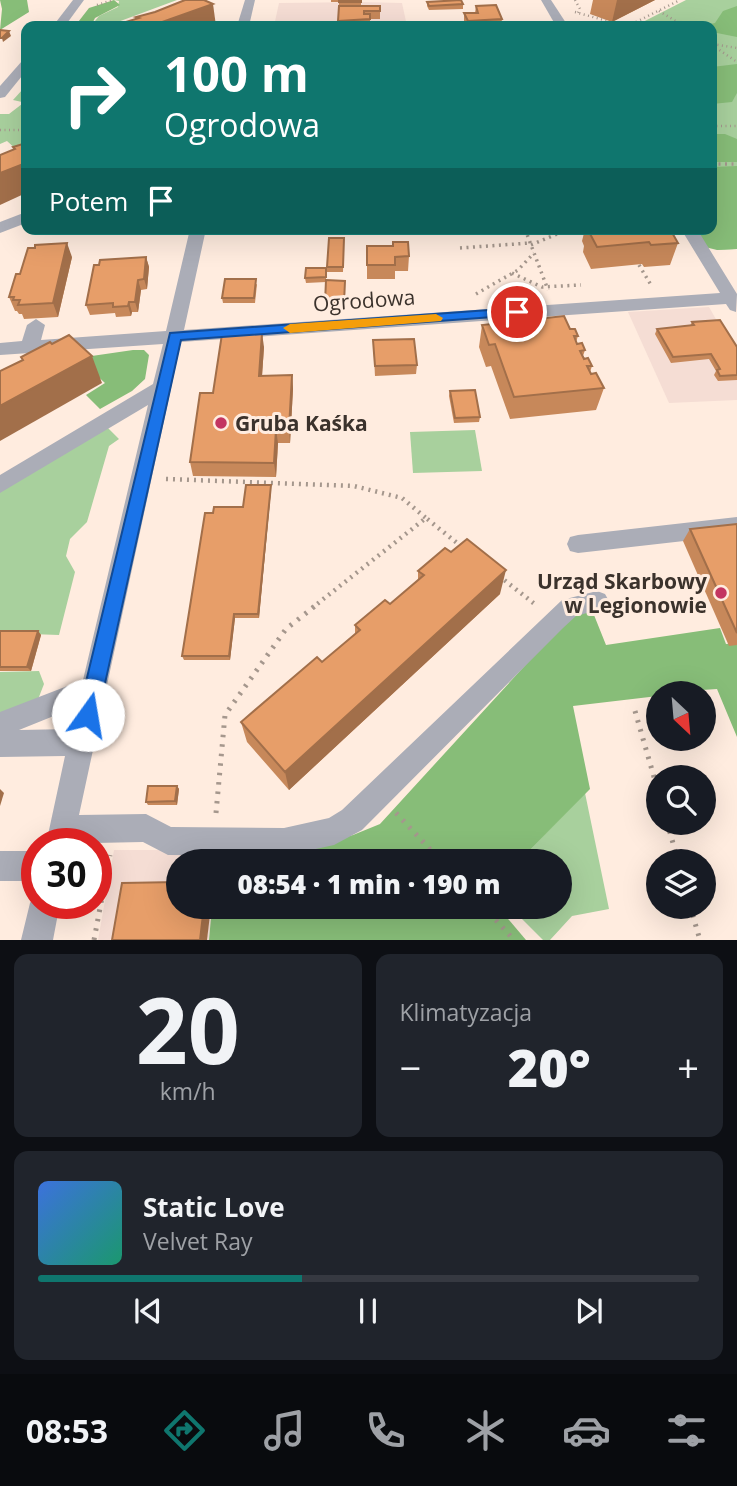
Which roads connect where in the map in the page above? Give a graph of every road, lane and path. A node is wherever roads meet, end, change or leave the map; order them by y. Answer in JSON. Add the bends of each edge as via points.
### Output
{"nodes":[{"id":1,"x":79,"y":0,"type":"edge"},
{"id":2,"x":113,"y":0,"type":"edge"},
{"id":3,"x":250,"y":0,"type":"edge"},
{"id":4,"x":546,"y":0,"type":"edge"},
{"id":5,"x":680,"y":0,"type":"edge"},
{"id":6,"x":93,"y":6,"type":"dead end"},
{"id":7,"x":658,"y":11,"type":"junction"},
{"id":8,"x":553,"y":12,"type":"junction"},
{"id":9,"x":63,"y":21,"type":"edge"},
{"id":10,"x":244,"y":21,"type":"edge"},
{"id":11,"x":559,"y":21,"type":"edge"},
{"id":12,"x":609,"y":21,"type":"edge"},
{"id":13,"x":637,"y":21,"type":"edge"},
{"id":14,"x":675,"y":21,"type":"edge"},
{"id":15,"x":717,"y":45,"type":"edge"},
{"id":16,"x":717,"y":48,"type":"edge"},
{"id":17,"x":737,"y":48,"type":"edge"},
{"id":18,"x":737,"y":62,"type":"edge"},
{"id":19,"x":21,"y":70,"type":"edge"},
{"id":20,"x":21,"y":88,"type":"edge"},
{"id":21,"x":3,"y":91,"type":"edge"},
{"id":22,"x":717,"y":126,"type":"edge"},
{"id":23,"x":737,"y":127,"type":"edge"},
{"id":24,"x":0,"y":130,"type":"edge"},
{"id":25,"x":21,"y":130,"type":"edge"},
{"id":26,"x":717,"y":164,"type":"edge"},
{"id":27,"x":737,"y":164,"type":"edge"},
{"id":28,"x":21,"y":219,"type":"edge"},
{"id":29,"x":0,"y":229,"type":"edge"},
{"id":30,"x":197,"y":235,"type":"edge"},
{"id":31,"x":527,"y":235,"type":"edge"},
{"id":32,"x":554,"y":235,"type":"edge"},
{"id":33,"x":693,"y":235,"type":"edge"},
{"id":34,"x":531,"y":244,"type":"junction"},
{"id":35,"x":460,"y":247,"type":"dead end"},
{"id":36,"x":534,"y":253,"type":"junction"},
{"id":37,"x":639,"y":265,"type":"edge"},
{"id":38,"x":512,"y":273,"type":"junction"},
{"id":39,"x":547,"y":287,"type":"junction"},
{"id":40,"x":652,"y":288,"type":"dead end"},
{"id":41,"x":470,"y":295,"type":"dead end"},
{"id":42,"x":551,"y":295,"type":"dead end"},
{"id":43,"x":734,"y":303,"type":"edge"},
{"id":44,"x":36,"y":325,"type":"edge"},
{"id":45,"x":175,"y":336,"type":"junction"},
{"id":46,"x":30,"y":347,"type":"junction"},
{"id":47,"x":0,"y":349,"type":"edge"},
{"id":48,"x":163,"y":387,"type":"junction"},
{"id":49,"x":159,"y":479,"type":"dead end"},
{"id":50,"x":0,"y":485,"type":"edge"},
{"id":51,"x":426,"y":518,"type":"junction"},
{"id":52,"x":737,"y":526,"type":"edge"},
{"id":53,"x":579,"y":544,"type":"dead end"},
{"id":54,"x":469,"y":552,"type":"edge"},
{"id":55,"x":490,"y":569,"type":"edge"},
{"id":56,"x":597,"y":601,"type":"dead end"},
{"id":57,"x":554,"y":620,"type":"junction"},
{"id":58,"x":94,"y":688,"type":"junction"},
{"id":59,"x":635,"y":711,"type":"dead end"},
{"id":60,"x":0,"y":725,"type":"edge"},
{"id":61,"x":82,"y":742,"type":"junction"},
{"id":62,"x":0,"y":744,"type":"edge"},
{"id":63,"x":650,"y":765,"type":"edge"},
{"id":64,"x":379,"y":793,"type":"junction"},
{"id":65,"x":62,"y":828,"type":"edge"},
{"id":66,"x":112,"y":832,"type":"edge"},
{"id":67,"x":113,"y":841,"type":"dead end"},
{"id":68,"x":213,"y":841,"type":"junction"},
{"id":69,"x":430,"y":849,"type":"edge"},
{"id":70,"x":0,"y":866,"type":"edge"},
{"id":71,"x":21,"y":866,"type":"edge"},
{"id":72,"x":42,"y":919,"type":"edge"},
{"id":73,"x":495,"y":919,"type":"edge"},
{"id":74,"x":694,"y":919,"type":"edge"},
{"id":75,"x":37,"y":940,"type":"edge"},
{"id":76,"x":94,"y":940,"type":"edge"},
{"id":77,"x":514,"y":940,"type":"edge"},
{"id":78,"x":700,"y":940,"type":"edge"}],
"edges":[{"from":1,"to":9,"type":"street"},
{"from":2,"to":6,"type":"path"},
{"from":3,"to":10,"type":"street"},
{"from":4,"to":8,"type":"street"},
{"from":5,"to":7,"type":"path"},
{"from":7,"to":13,"type":"path"},
{"from":7,"to":14,"type":"path"},
{"from":8,"to":11,"type":"street"},
{"from":8,"to":12,"type":"path","via":[[572,10]]},
{"from":15,"to":17,"type":"path"},
{"from":16,"to":18,"type":"path"},
{"from":19,"to":21,"type":"street"},
{"from":20,"to":21,"type":"street"},
{"from":22,"to":23,"type":"path"},
{"from":24,"to":25,"type":"path"},
{"from":26,"to":27,"type":"path"},
{"from":28,"to":29,"type":"street"},
{"from":30,"to":45,"type":"street"},
{"from":31,"to":34,"type":"path"},
{"from":32,"to":34,"type":"path"},
{"from":33,"to":43,"type":"street"},
{"from":34,"to":35,"type":"path"},
{"from":34,"to":36,"type":"path"},
{"from":36,"to":38,"type":"path"},
{"from":36,"to":39,"type":"path"},
{"from":37,"to":40,"type":"path"},
{"from":38,"to":39,"type":"path"},
{"from":38,"to":41,"type":"path"},
{"from":39,"to":42,"type":"path"},
{"from":43,"to":45,"type":"street","name":"Ogrodowa"},
{"from":44,"to":46,"type":"street"},
{"from":45,"to":46,"type":"street","name":"Ogrodowa"},
{"from":45,"to":48,"type":"street"},
{"from":46,"to":47,"type":"street","name":"Ogrodowa"},
{"from":48,"to":50,"type":"street"},
{"from":48,"to":58,"type":"street"},
{"from":49,"to":51,"type":"path","via":[[354,486],[402,498]]},
{"from":51,"to":54,"type":"path"},
{"from":51,"to":68,"type":"path","via":[[286,629],[225,715]]},
{"from":52,"to":53,"type":"street"},
{"from":55,"to":57,"type":"path"},
{"from":56,"to":57,"type":"street","via":[[570,607]]},
{"from":57,"to":64,"type":"street"},
{"from":58,"to":60,"type":"street"},
{"from":58,"to":61,"type":"street"},
{"from":59,"to":63,"type":"path"},
{"from":61,"to":62,"type":"street"},
{"from":61,"to":65,"type":"street"},
{"from":64,"to":68,"type":"street","via":[[352,820],[325,833],[284,842]]},
{"from":64,"to":69,"type":"path"},
{"from":66,"to":68,"type":"street","via":[[146,828],[168,841]]},
{"from":67,"to":76,"type":"path"},
{"from":70,"to":71,"type":"street"},
{"from":72,"to":75,"type":"street"},
{"from":73,"to":77,"type":"path"},
{"from":74,"to":78,"type":"path"}]}
